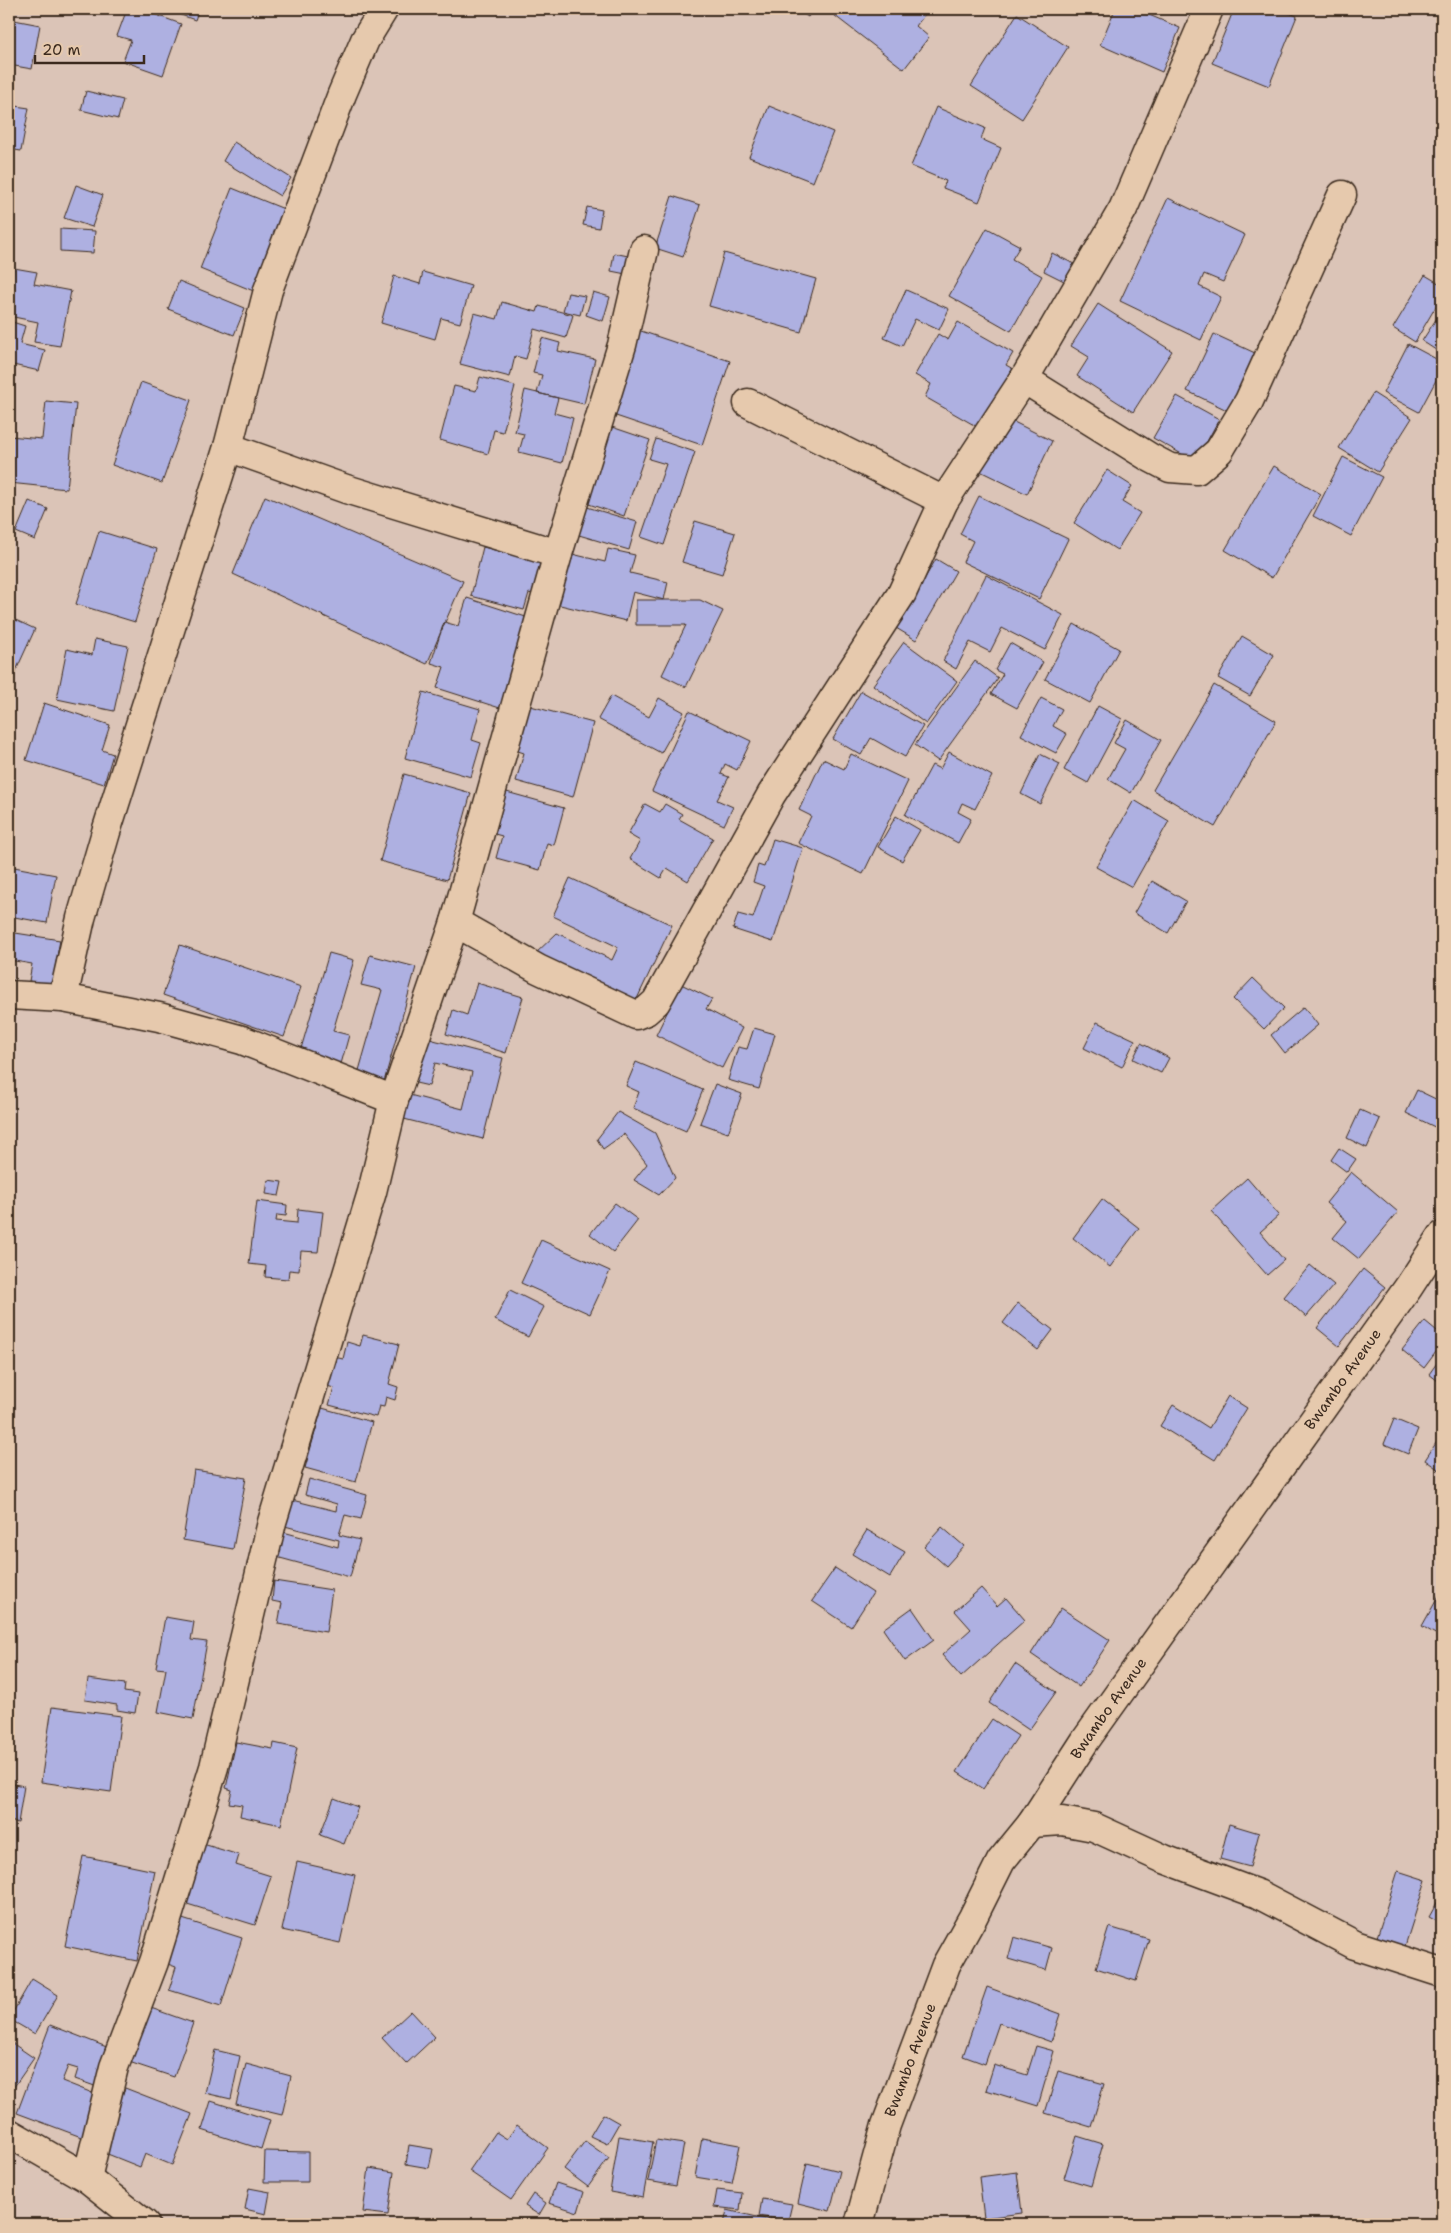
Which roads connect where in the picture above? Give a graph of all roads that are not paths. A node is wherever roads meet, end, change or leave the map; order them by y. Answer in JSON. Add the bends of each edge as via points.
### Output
{"nodes":[{"id":1,"x":384,"y":9,"type":"edge"},
{"id":2,"x":1209,"y":9,"type":"edge"},
{"id":3,"x":1342,"y":195,"type":"dead end"},
{"id":4,"x":644,"y":250,"type":"dead end"},
{"id":5,"x":1024,"y":379,"type":"junction"},
{"id":6,"x":748,"y":403,"type":"dead end"},
{"id":7,"x":228,"y":447,"type":"junction"},
{"id":8,"x":944,"y":501,"type":"junction"},
{"id":9,"x":558,"y":554,"type":"junction"},
{"id":10,"x":455,"y":922,"type":"junction"},
{"id":11,"x":9,"y":995,"type":"edge"},
{"id":12,"x":63,"y":998,"type":"junction"},
{"id":13,"x":394,"y":1100,"type":"junction"},
{"id":14,"x":1442,"y":1236,"type":"edge"},
{"id":15,"x":1032,"y":1823,"type":"junction"},
{"id":16,"x":1442,"y":1972,"type":"edge"},
{"id":17,"x":9,"y":2133,"type":"edge"},
{"id":18,"x":87,"y":2178,"type":"junction"},
{"id":19,"x":145,"y":2224,"type":"edge"},
{"id":20,"x":858,"y":2224,"type":"edge"}],
"edges":[{"from":1,"to":7,"type":"street","via":[[365,40],[342,94],[268,290]]},
{"from":2,"to":5,"type":"street","via":[[1123,209]]},
{"from":3,"to":5,"type":"street","via":[[1249,401],[1219,451],[1196,470],[1170,468]]},
{"from":4,"to":9,"type":"street","via":[[622,345]]},
{"from":5,"to":8,"type":"street"},
{"from":6,"to":8,"type":"street"},
{"from":7,"to":9,"type":"street","via":[[346,489]]},
{"from":7,"to":12,"type":"street","via":[[100,851]]},
{"from":8,"to":10,"type":"street","via":[[902,593],[771,795],[656,1002],[646,1011],[636,1015],[538,969]]},
{"from":9,"to":10,"type":"street"},
{"from":10,"to":13,"type":"street"},
{"from":11,"to":12,"type":"street"},
{"from":12,"to":13,"type":"street","via":[[159,1017],[242,1040]]},
{"from":13,"to":18,"type":"street","via":[[372,1192],[272,1522],[214,1767],[154,1962],[114,2067]]},
{"from":14,"to":15,"type":"street","name":"Bwambo Avenue","via":[[1085,1741]]},
{"from":15,"to":16,"type":"street","via":[[1062,1821],[1094,1827],[1164,1859],[1258,1894],[1355,1945]]},
{"from":15,"to":20,"type":"street","name":"Bwambo Avenue","via":[[1001,1861],[946,1964],[886,2125]]},
{"from":17,"to":18,"type":"street"},
{"from":18,"to":19,"type":"street"}]}
